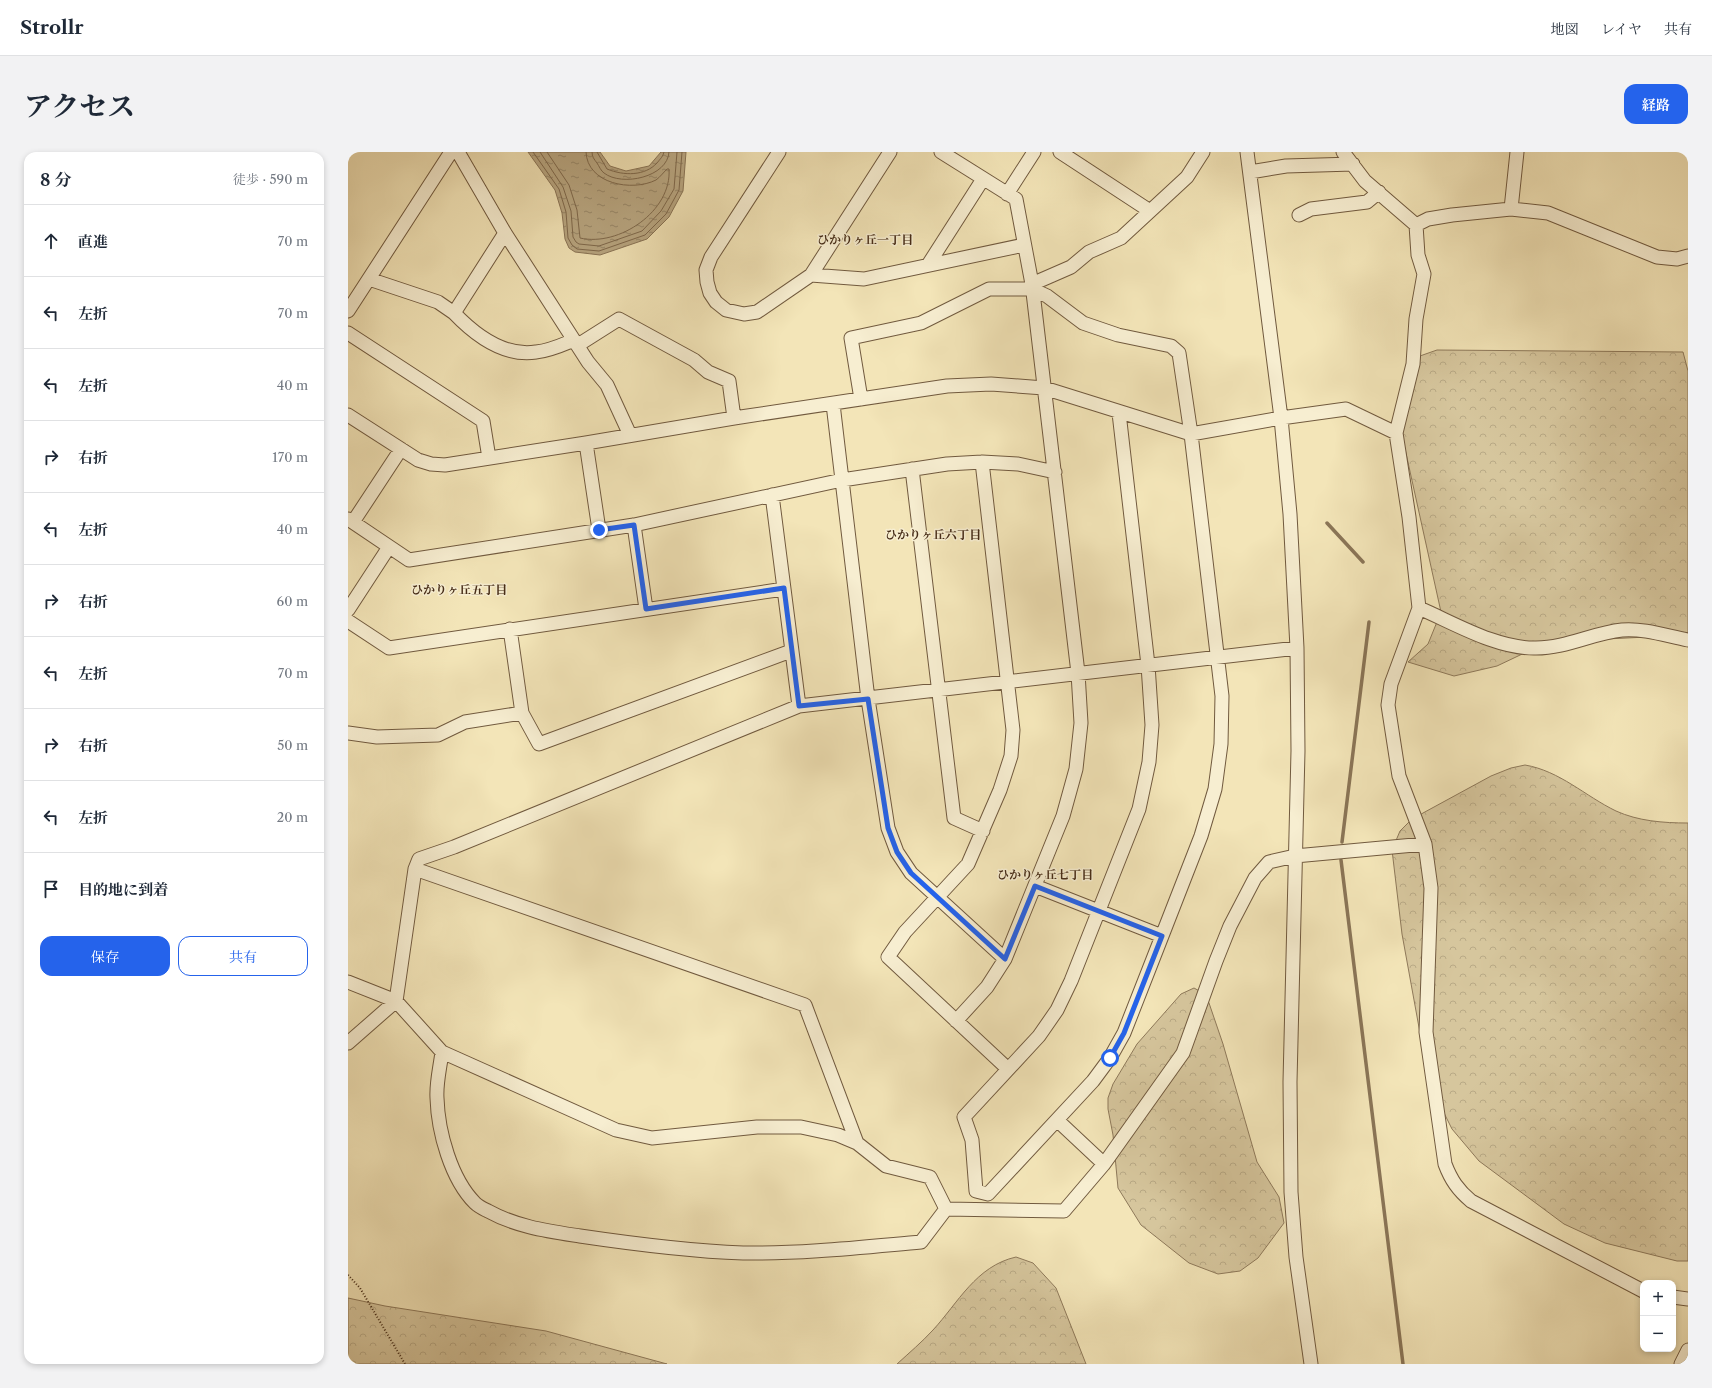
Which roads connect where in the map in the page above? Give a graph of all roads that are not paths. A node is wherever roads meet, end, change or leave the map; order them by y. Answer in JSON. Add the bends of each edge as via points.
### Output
{"nodes":[{"id":1,"x":450,"y":152,"type":"edge"},
{"id":2,"x":458,"y":152,"type":"edge"},
{"id":3,"x":779,"y":152,"type":"edge"},
{"id":4,"x":890,"y":152,"type":"edge"},
{"id":5,"x":941,"y":152,"type":"edge"},
{"id":6,"x":1034,"y":152,"type":"edge"},
{"id":7,"x":1060,"y":152,"type":"edge"},
{"id":8,"x":1203,"y":152,"type":"edge"},
{"id":9,"x":1247,"y":152,"type":"edge"},
{"id":10,"x":1343,"y":152,"type":"edge"},
{"id":11,"x":1517,"y":152,"type":"edge"},
{"id":12,"x":1353,"y":164,"type":"junction"},
{"id":13,"x":1250,"y":172,"type":"junction"},
{"id":14,"x":983,"y":179,"type":"junction"},
{"id":15,"x":1379,"y":192,"type":"junction"},
{"id":16,"x":1007,"y":194,"type":"junction"},
{"id":17,"x":1511,"y":209,"type":"junction"},
{"id":18,"x":1150,"y":211,"type":"junction"},
{"id":19,"x":1299,"y":215,"type":"dead end"},
{"id":20,"x":1416,"y":225,"type":"junction"},
{"id":21,"x":505,"y":233,"type":"junction"},
{"id":22,"x":1024,"y":245,"type":"junction"},
{"id":23,"x":1688,"y":256,"type":"edge"},
{"id":24,"x":928,"y":265,"type":"junction"},
{"id":25,"x":810,"y":275,"type":"junction"},
{"id":26,"x":369,"y":279,"type":"junction"},
{"id":27,"x":1032,"y":286,"type":"junction"},
{"id":28,"x":348,"y":311,"type":"edge"},
{"id":29,"x":454,"y":313,"type":"junction"},
{"id":30,"x":348,"y":333,"type":"edge"},
{"id":31,"x":576,"y":342,"type":"junction"},
{"id":32,"x":1044,"y":388,"type":"junction"},
{"id":33,"x":861,"y":399,"type":"junction"},
{"id":34,"x":833,"y":404,"type":"junction"},
{"id":35,"x":1119,"y":413,"type":"junction"},
{"id":36,"x":348,"y":415,"type":"edge"},
{"id":37,"x":734,"y":418,"type":"junction"},
{"id":38,"x":1281,"y":418,"type":"junction"},
{"id":39,"x":1396,"y":433,"type":"junction"},
{"id":40,"x":630,"y":434,"type":"junction"},
{"id":41,"x":1191,"y":434,"type":"junction"},
{"id":42,"x":586,"y":444,"type":"junction"},
{"id":43,"x":401,"y":449,"type":"junction"},
{"id":44,"x":489,"y":458,"type":"junction"},
{"id":45,"x":982,"y":462,"type":"junction"},
{"id":46,"x":912,"y":469,"type":"junction"},
{"id":47,"x":1055,"y":472,"type":"junction"},
{"id":48,"x":842,"y":480,"type":"junction"},
{"id":49,"x":772,"y":495,"type":"junction"},
{"id":50,"x":351,"y":521,"type":"edge"},
{"id":51,"x":634,"y":525,"type":"junction"},
{"id":52,"x":599,"y":530,"type":"junction"},
{"id":53,"x":389,"y":547,"type":"junction"},
{"id":54,"x":784,"y":588,"type":"junction"},
{"id":55,"x":1419,"y":608,"type":"junction"},
{"id":56,"x":646,"y":609,"type":"junction"},
{"id":57,"x":348,"y":610,"type":"edge"},
{"id":58,"x":348,"y":621,"type":"edge"},
{"id":59,"x":510,"y":629,"type":"junction"},
{"id":60,"x":1688,"y":640,"type":"edge"},
{"id":61,"x":1298,"y":648,"type":"junction"},
{"id":62,"x":791,"y":651,"type":"junction"},
{"id":63,"x":1217,"y":656,"type":"junction"},
{"id":64,"x":1148,"y":665,"type":"junction"},
{"id":65,"x":1078,"y":673,"type":"junction"},
{"id":66,"x":1008,"y":681,"type":"junction"},
{"id":67,"x":938,"y":690,"type":"junction"},
{"id":68,"x":868,"y":699,"type":"junction"},
{"id":69,"x":799,"y":706,"type":"junction"},
{"id":70,"x":522,"y":713,"type":"junction"},
{"id":71,"x":348,"y":733,"type":"edge"},
{"id":72,"x":983,"y":831,"type":"junction"},
{"id":73,"x":1425,"y":844,"type":"junction"},
{"id":74,"x":1296,"y":856,"type":"junction"},
{"id":75,"x":416,"y":869,"type":"junction"},
{"id":76,"x":1035,"y":886,"type":"junction"},
{"id":77,"x":937,"y":898,"type":"junction"},
{"id":78,"x":1099,"y":911,"type":"junction"},
{"id":79,"x":1162,"y":936,"type":"junction"},
{"id":80,"x":1005,"y":959,"type":"junction"},
{"id":81,"x":348,"y":982,"type":"edge"},
{"id":82,"x":396,"y":1000,"type":"junction"},
{"id":83,"x":956,"y":1021,"type":"junction"},
{"id":84,"x":348,"y":1044,"type":"edge"},
{"id":85,"x":442,"y":1052,"type":"junction"},
{"id":86,"x":1008,"y":1069,"type":"junction"},
{"id":87,"x":1057,"y":1120,"type":"junction"},
{"id":88,"x":857,"y":1143,"type":"junction"},
{"id":89,"x":1104,"y":1164,"type":"junction"},
{"id":90,"x":946,"y":1209,"type":"junction"},
{"id":91,"x":1640,"y":1289,"type":"edge"},
{"id":92,"x":1676,"y":1297,"type":"edge"},
{"id":93,"x":1688,"y":1299,"type":"edge"},
{"id":94,"x":1688,"y":1350,"type":"edge"},
{"id":95,"x":1311,"y":1364,"type":"edge"},
{"id":96,"x":1681,"y":1364,"type":"edge"}],
"edges":[{"from":1,"to":26,"type":"street"},
{"from":2,"to":21,"type":"street"},
{"from":3,"to":25,"type":"street","via":[[711,257],[706,270],[707,282],[716,302],[726,310],[744,314],[757,312]]},
{"from":4,"to":25,"type":"street"},
{"from":5,"to":14,"type":"street"},
{"from":6,"to":16,"type":"street"},
{"from":7,"to":18,"type":"street"},
{"from":8,"to":18,"type":"street","via":[[1187,177]]},
{"from":9,"to":13,"type":"street"},
{"from":10,"to":12,"type":"street"},
{"from":11,"to":17,"type":"street"},
{"from":12,"to":13,"type":"street","via":[[1286,166]]},
{"from":12,"to":15,"type":"street","via":[[1365,181]]},
{"from":13,"to":38,"type":"street"},
{"from":14,"to":16,"type":"street"},
{"from":14,"to":24,"type":"street"},
{"from":15,"to":19,"type":"street","via":[[1366,202],[1311,209]]},
{"from":15,"to":20,"type":"street"},
{"from":16,"to":22,"type":"street","via":[[1016,199]]},
{"from":17,"to":20,"type":"street","via":[[1452,214],[1428,219]]},
{"from":17,"to":23,"type":"street","via":[[1548,214],[1657,258],[1677,259]]},
{"from":18,"to":27,"type":"street","via":[[1121,238],[1089,252],[1071,267]]},
{"from":20,"to":39,"type":"street","via":[[1418,255],[1424,274],[1416,319],[1413,364]]},
{"from":21,"to":29,"type":"street"},
{"from":21,"to":31,"type":"street"},
{"from":22,"to":24,"type":"street"},
{"from":22,"to":27,"type":"street"},
{"from":24,"to":25,"type":"street","via":[[864,279]]},
{"from":26,"to":28,"type":"street"},
{"from":26,"to":29,"type":"street","via":[[438,302]]},
{"from":27,"to":32,"type":"street"},
{"from":27,"to":33,"type":"street","via":[[989,290],[920,323],[851,338]]},
{"from":27,"to":41,"type":"street","via":[[1083,323],[1118,335],[1175,349],[1179,353]]},
{"from":29,"to":31,"type":"street","via":[[483,340],[522,353],[549,350]]},
{"from":30,"to":44,"type":"street","via":[[483,421]]},
{"from":31,"to":37,"type":"street","via":[[618,319],[728,381]]},
{"from":31,"to":40,"type":"street","via":[[607,386]]},
{"from":32,"to":33,"type":"street","via":[[991,384],[947,386]]},
{"from":32,"to":35,"type":"street"},
{"from":32,"to":47,"type":"street"},
{"from":33,"to":34,"type":"street"},
{"from":34,"to":37,"type":"street"},
{"from":34,"to":48,"type":"street"},
{"from":35,"to":41,"type":"street"},
{"from":35,"to":64,"type":"street"},
{"from":36,"to":43,"type":"street"},
{"from":37,"to":40,"type":"street"},
{"from":38,"to":39,"type":"street","via":[[1346,409]]},
{"from":38,"to":41,"type":"street"},
{"from":38,"to":61,"type":"street"},
{"from":39,"to":55,"type":"street"},
{"from":40,"to":42,"type":"street"},
{"from":41,"to":63,"type":"street"},
{"from":42,"to":44,"type":"street"},
{"from":42,"to":52,"type":"street"},
{"from":43,"to":44,"type":"street","via":[[418,460],[431,464],[445,465]]},
{"from":43,"to":50,"type":"street"},
{"from":45,"to":46,"type":"street"},
{"from":45,"to":47,"type":"street","via":[[1018,464]]},
{"from":45,"to":66,"type":"street"},
{"from":46,"to":48,"type":"street"},
{"from":46,"to":67,"type":"street"},
{"from":47,"to":65,"type":"street"},
{"from":48,"to":49,"type":"street"},
{"from":48,"to":68,"type":"street"},
{"from":49,"to":51,"type":"street"},
{"from":49,"to":54,"type":"street"},
{"from":50,"to":53,"type":"street"},
{"from":51,"to":52,"type":"street"},
{"from":51,"to":56,"type":"street"},
{"from":52,"to":53,"type":"street","via":[[409,560]]},
{"from":53,"to":57,"type":"street"},
{"from":54,"to":56,"type":"street"},
{"from":54,"to":62,"type":"street"},
{"from":55,"to":60,"type":"street","via":[[1499,643],[1520,647],[1552,647],[1622,630]]},
{"from":55,"to":73,"type":"street","via":[[1391,684],[1388,704],[1399,776]]},
{"from":56,"to":59,"type":"street"},
{"from":58,"to":59,"type":"street","via":[[389,648]]},
{"from":59,"to":70,"type":"street"},
{"from":61,"to":63,"type":"street"},
{"from":61,"to":74,"type":"street"},
{"from":62,"to":69,"type":"street"},
{"from":62,"to":70,"type":"street","via":[[539,744]]},
{"from":63,"to":64,"type":"street"},
{"from":63,"to":79,"type":"street","via":[[1222,696],[1221,744],[1215,790],[1201,836]]},
{"from":64,"to":65,"type":"street"},
{"from":64,"to":78,"type":"street","via":[[1152,725],[1149,762],[1139,809]]},
{"from":65,"to":66,"type":"street"},
{"from":65,"to":76,"type":"street","via":[[1081,723],[1076,769],[1063,816]]},
{"from":66,"to":67,"type":"street"},
{"from":66,"to":72,"type":"street","via":[[1013,730],[1011,756]]},
{"from":67,"to":68,"type":"street"},
{"from":67,"to":72,"type":"street","via":[[954,818]]},
{"from":68,"to":69,"type":"street"},
{"from":68,"to":77,"type":"street","via":[[888,828],[897,852],[911,873]]},
{"from":69,"to":75,"type":"street","via":[[419,859]]},
{"from":70,"to":71,"type":"street","via":[[465,722],[438,735],[377,737]]},
{"from":72,"to":77,"type":"street","via":[[968,864]]},
{"from":73,"to":74,"type":"street"},
{"from":73,"to":91,"type":"street","via":[[1431,888],[1426,1032],[1442,1148],[1450,1178],[1471,1201]]},
{"from":74,"to":89,"type":"street","via":[[1269,862],[1256,878],[1242,901],[1216,961],[1183,1054]]},
{"from":74,"to":95,"type":"street","via":[[1290,1082],[1291,1192],[1296,1257]]},
{"from":75,"to":82,"type":"street"},
{"from":75,"to":88,"type":"street","via":[[805,1005]]},
{"from":76,"to":78,"type":"street"},
{"from":76,"to":80,"type":"street"},
{"from":77,"to":80,"type":"street"},
{"from":77,"to":83,"type":"street","via":[[905,932],[888,957]]},
{"from":78,"to":79,"type":"street"},
{"from":78,"to":86,"type":"street","via":[[1057,1010],[1039,1036]]},
{"from":79,"to":87,"type":"street","via":[[1124,1033],[1110,1058],[1093,1081]]},
{"from":80,"to":83,"type":"street","via":[[987,987]]},
{"from":81,"to":82,"type":"street"},
{"from":82,"to":84,"type":"street"},
{"from":82,"to":85,"type":"street"},
{"from":83,"to":86,"type":"street"},
{"from":85,"to":88,"type":"street","via":[[616,1130],[652,1138],[757,1127],[801,1127],[838,1134]]},
{"from":85,"to":90,"type":"street","via":[[437,1084],[439,1115],[450,1163],[460,1184],[476,1204],[502,1218],[536,1229],[656,1247],[744,1253],[848,1249],[921,1242]]},
{"from":86,"to":87,"type":"street","via":[[964,1117],[972,1140],[976,1191],[988,1194]]},
{"from":87,"to":89,"type":"street"},
{"from":88,"to":90,"type":"street","via":[[886,1166],[930,1177]]},
{"from":89,"to":90,"type":"street","via":[[1064,1211]]},
{"from":92,"to":93,"type":"street"},
{"from":94,"to":96,"type":"street"}]}
